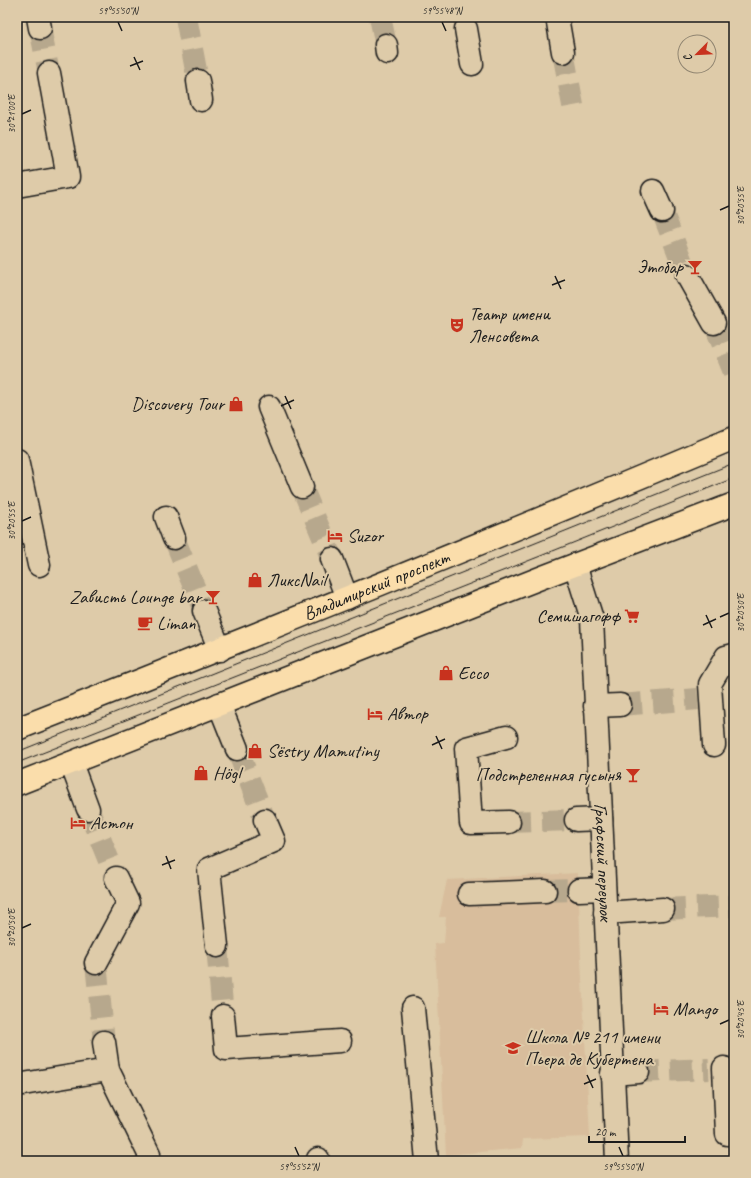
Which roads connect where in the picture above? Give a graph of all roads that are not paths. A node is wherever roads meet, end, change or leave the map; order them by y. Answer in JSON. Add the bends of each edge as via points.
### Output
{"nodes":[{"id":1,"x":557,"y":17,"type":"edge"},
{"id":2,"x":466,"y":29,"type":"dead end"},
{"id":3,"x":564,"y":52,"type":"tunnel mouth"},
{"id":4,"x":472,"y":64,"type":"dead end"},
{"id":5,"x":49,"y":73,"type":"tunnel mouth"},
{"id":6,"x":17,"y":186,"type":"edge"},
{"id":7,"x":653,"y":191,"type":"dead end"},
{"id":8,"x":662,"y":211,"type":"tunnel mouth"},
{"id":9,"x":687,"y":275,"type":"tunnel mouth"},
{"id":10,"x":714,"y":323,"type":"tunnel mouth"},
{"id":11,"x":270,"y":407,"type":"dead end"},
{"id":12,"x":734,"y":438,"type":"edge"},
{"id":13,"x":17,"y":460,"type":"edge"},
{"id":14,"x":302,"y":487,"type":"tunnel mouth"},
{"id":15,"x":20,"y":488,"type":"edge"},
{"id":16,"x":734,"y":504,"type":"edge"},
{"id":17,"x":166,"y":517,"type":"dead end"},
{"id":18,"x":174,"y":538,"type":"tunnel mouth"},
{"id":19,"x":332,"y":559,"type":"tunnel mouth"},
{"id":20,"x":39,"y":565,"type":"dead end"},
{"id":21,"x":574,"y":565,"type":"junction"},
{"id":22,"x":347,"y":598,"type":"junction"},
{"id":23,"x":204,"y":611,"type":"tunnel mouth"},
{"id":24,"x":220,"y":650,"type":"junction"},
{"id":25,"x":734,"y":655,"type":"edge"},
{"id":26,"x":219,"y":704,"type":"junction"},
{"id":27,"x":620,"y":704,"type":"tunnel mouth"},
{"id":28,"x":595,"y":706,"type":"junction"},
{"id":29,"x":17,"y":729,"type":"edge"},
{"id":30,"x":506,"y":737,"type":"dead end"},
{"id":31,"x":714,"y":745,"type":"dead end"},
{"id":32,"x":237,"y":748,"type":"tunnel mouth"},
{"id":33,"x":71,"y":763,"type":"junction"},
{"id":34,"x":17,"y":784,"type":"edge"},
{"id":35,"x":88,"y":809,"type":"tunnel mouth"},
{"id":36,"x":601,"y":819,"type":"junction"},
{"id":37,"x":265,"y":820,"type":"tunnel mouth"},
{"id":38,"x":576,"y":820,"type":"tunnel mouth"},
{"id":39,"x":509,"y":822,"type":"tunnel mouth"},
{"id":40,"x":116,"y":878,"type":"tunnel mouth"},
{"id":41,"x":604,"y":889,"type":"junction"},
{"id":42,"x":578,"y":890,"type":"tunnel mouth"},
{"id":43,"x":545,"y":891,"type":"tunnel mouth"},
{"id":44,"x":469,"y":894,"type":"dead end"},
{"id":45,"x":663,"y":910,"type":"tunnel mouth"},
{"id":46,"x":605,"y":912,"type":"junction"},
{"id":47,"x":217,"y":946,"type":"tunnel mouth"},
{"id":48,"x":96,"y":963,"type":"tunnel mouth"},
{"id":49,"x":413,"y":1008,"type":"dead end"},
{"id":50,"x":223,"y":1016,"type":"tunnel mouth"},
{"id":51,"x":340,"y":1041,"type":"dead end"},
{"id":52,"x":104,"y":1042,"type":"tunnel mouth"},
{"id":53,"x":722,"y":1068,"type":"edge"},
{"id":54,"x":108,"y":1070,"type":"junction"},
{"id":55,"x":638,"y":1072,"type":"tunnel mouth"},
{"id":56,"x":612,"y":1074,"type":"junction"},
{"id":57,"x":17,"y":1085,"type":"edge"},
{"id":58,"x":727,"y":1134,"type":"dead end"},
{"id":59,"x":149,"y":1154,"type":"dead end"},
{"id":60,"x":427,"y":1161,"type":"edge"},
{"id":61,"x":617,"y":1161,"type":"edge"}],
"edges":[{"from":1,"to":3,"type":"street"},
{"from":2,"to":4,"type":"street"},
{"from":5,"to":6,"type":"street","via":[[68,177]]},
{"from":7,"to":8,"type":"street"},
{"from":9,"to":10,"type":"street"},
{"from":11,"to":14,"type":"street"},
{"from":12,"to":22,"type":"main road","name":"Владимирский проспект"},
{"from":13,"to":15,"type":"street"},
{"from":15,"to":20,"type":"street"},
{"from":16,"to":21,"type":"main road"},
{"from":17,"to":18,"type":"street"},
{"from":19,"to":22,"type":"street"},
{"from":21,"to":26,"type":"main road"},
{"from":21,"to":28,"type":"street","name":"Графский переулок","via":[[592,619]]},
{"from":22,"to":24,"type":"main road","name":"Владимирский проспект"},
{"from":23,"to":24,"type":"street"},
{"from":24,"to":29,"type":"main road","name":"Владимирский проспект"},
{"from":25,"to":31,"type":"street","via":[[726,657],[710,684],[705,699]]},
{"from":26,"to":32,"type":"street"},
{"from":26,"to":33,"type":"main road"},
{"from":27,"to":28,"type":"street"},
{"from":28,"to":36,"type":"street","name":"Графский переулок"},
{"from":30,"to":39,"type":"street","via":[[466,748],[471,823]]},
{"from":33,"to":34,"type":"main road"},
{"from":33,"to":35,"type":"street"},
{"from":36,"to":38,"type":"street"},
{"from":36,"to":41,"type":"street","name":"Графский переулок"},
{"from":37,"to":47,"type":"street","via":[[274,841],[209,869]]},
{"from":40,"to":48,"type":"street","via":[[128,903]]},
{"from":41,"to":42,"type":"street"},
{"from":41,"to":46,"type":"street","name":"Графский переулок"},
{"from":43,"to":44,"type":"street"},
{"from":45,"to":46,"type":"street"},
{"from":46,"to":56,"type":"street","name":"Графский переулок"},
{"from":49,"to":60,"type":"street"},
{"from":50,"to":51,"type":"street","via":[[226,1049]]},
{"from":52,"to":54,"type":"street"},
{"from":53,"to":58,"type":"street"},
{"from":54,"to":57,"type":"street"},
{"from":54,"to":59,"type":"street"},
{"from":55,"to":56,"type":"street"},
{"from":56,"to":61,"type":"street","name":"Графский переулок"}]}
